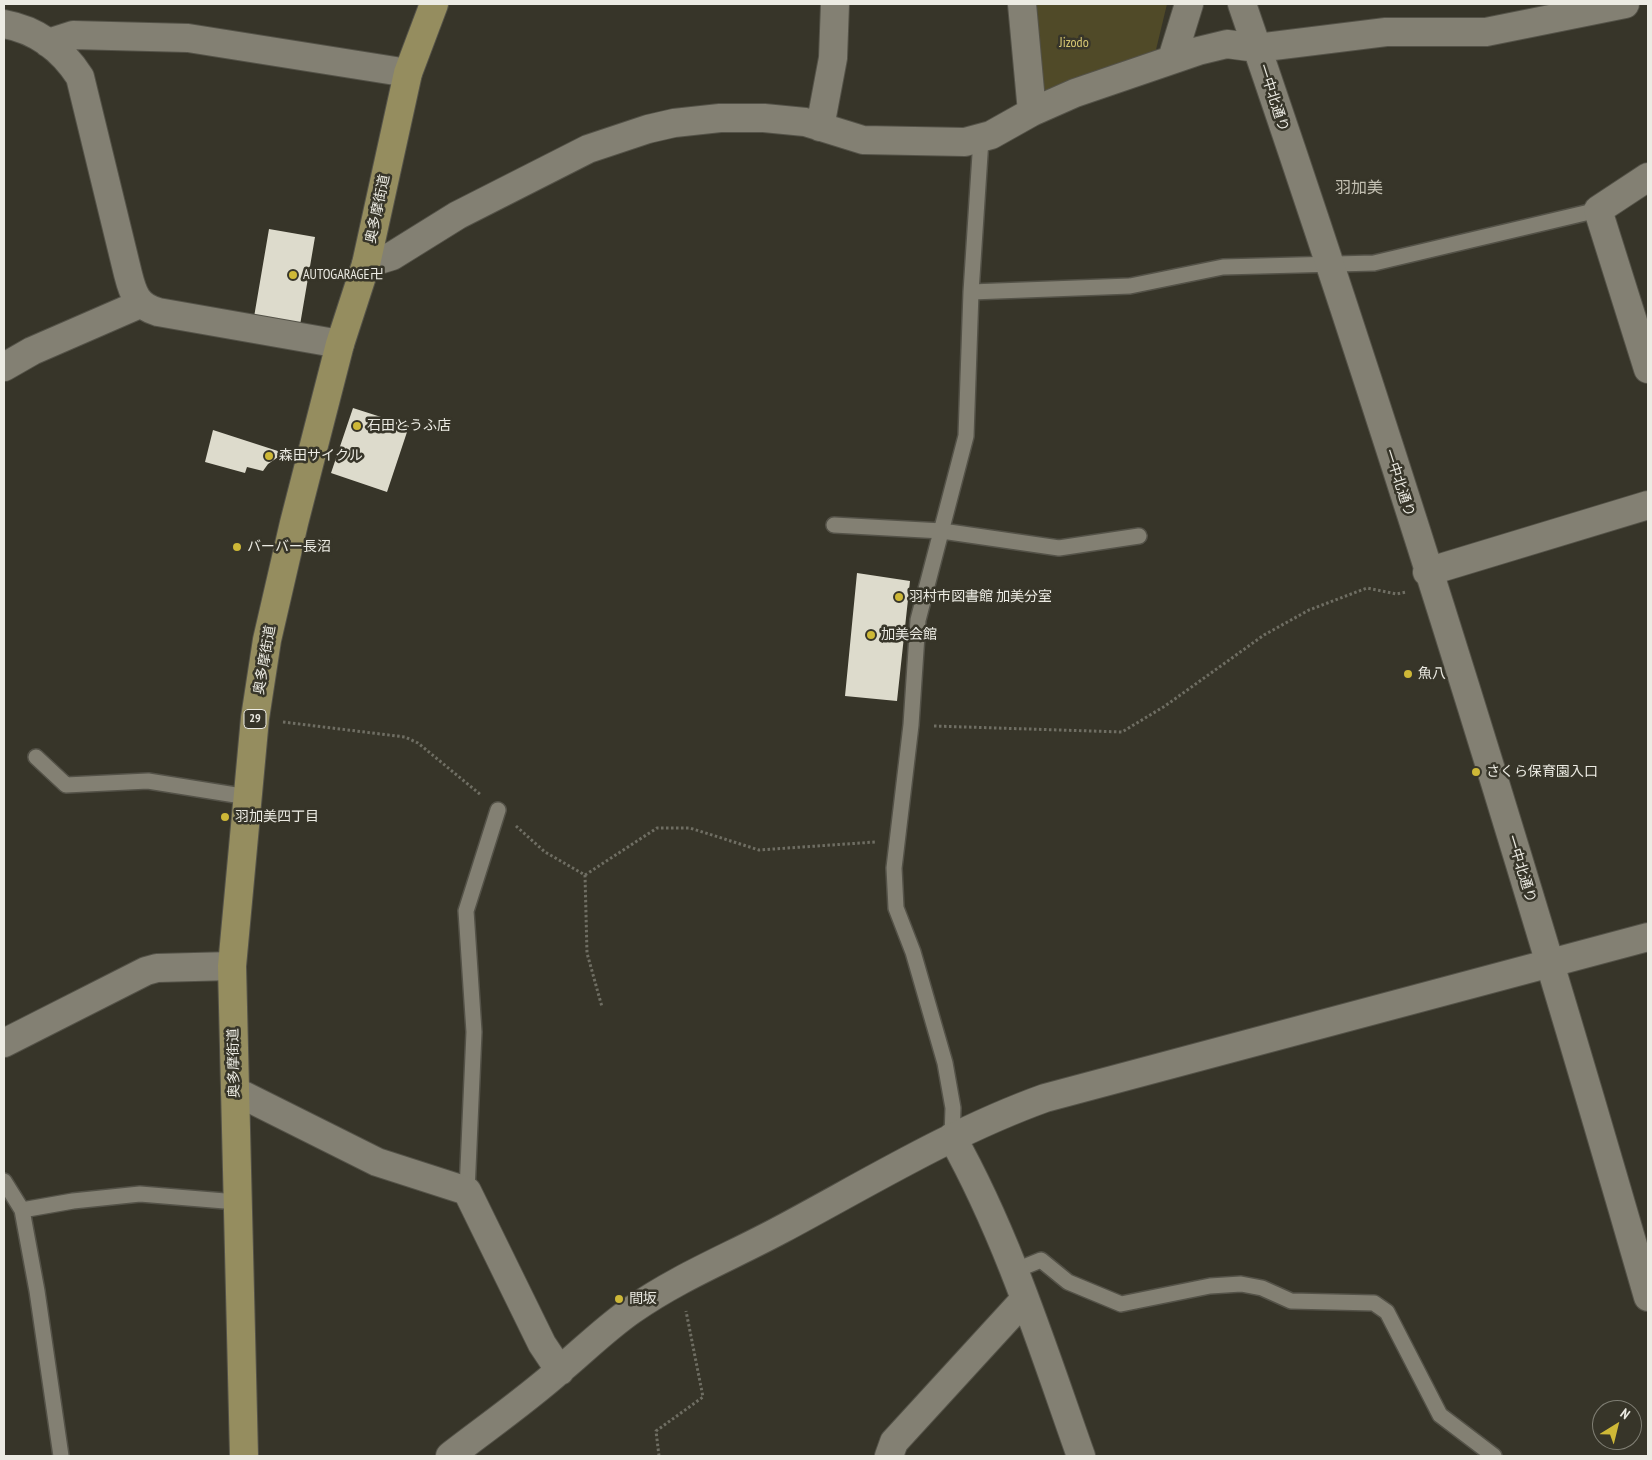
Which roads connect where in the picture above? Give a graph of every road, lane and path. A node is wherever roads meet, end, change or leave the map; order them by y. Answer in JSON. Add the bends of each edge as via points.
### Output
{"nodes":[{"id":1,"x":434,"y":4,"type":"edge"},
{"id":2,"x":835,"y":4,"type":"edge"},
{"id":3,"x":1022,"y":4,"type":"edge"},
{"id":4,"x":1189,"y":4,"type":"edge"},
{"id":5,"x":1242,"y":4,"type":"edge"},
{"id":6,"x":1625,"y":4,"type":"edge"},
{"id":7,"x":4,"y":24,"type":"edge"},
{"id":8,"x":48,"y":42,"type":"junction"},
{"id":9,"x":1257,"y":48,"type":"junction"},
{"id":10,"x":1172,"y":59,"type":"junction"},
{"id":11,"x":408,"y":73,"type":"junction"},
{"id":12,"x":1032,"y":112,"type":"junction"},
{"id":13,"x":820,"y":126,"type":"junction"},
{"id":14,"x":981,"y":139,"type":"junction"},
{"id":15,"x":1648,"y":176,"type":"edge"},
{"id":16,"x":1598,"y":210,"type":"junction"},
{"id":17,"x":366,"y":264,"type":"junction"},
{"id":18,"x":1328,"y":264,"type":"junction"},
{"id":19,"x":971,"y":292,"type":"junction"},
{"id":20,"x":140,"y":304,"type":"junction"},
{"id":21,"x":340,"y":344,"type":"junction"},
{"id":22,"x":4,"y":367,"type":"edge"},
{"id":23,"x":1648,"y":369,"type":"edge"},
{"id":24,"x":1648,"y":505,"type":"edge"},
{"id":25,"x":834,"y":525,"type":"dead end"},
{"id":26,"x":942,"y":531,"type":"junction"},
{"id":27,"x":1139,"y":536,"type":"dead end"},
{"id":28,"x":1430,"y":580,"type":"junction"},
{"id":29,"x":911,"y":725,"type":"junction"},
{"id":30,"x":36,"y":757,"type":"dead end"},
{"id":31,"x":248,"y":797,"type":"junction"},
{"id":32,"x":498,"y":810,"type":"dead end"},
{"id":33,"x":898,"y":841,"type":"junction"},
{"id":34,"x":585,"y":875,"type":"dead end"},
{"id":35,"x":1648,"y":936,"type":"edge"},
{"id":36,"x":1552,"y":963,"type":"junction"},
{"id":37,"x":232,"y":966,"type":"junction"},
{"id":38,"x":4,"y":1043,"type":"edge"},
{"id":39,"x":235,"y":1091,"type":"junction"},
{"id":40,"x":952,"y":1137,"type":"junction"},
{"id":41,"x":4,"y":1181,"type":"edge"},
{"id":42,"x":468,"y":1191,"type":"junction"},
{"id":43,"x":237,"y":1202,"type":"junction"},
{"id":44,"x":22,"y":1210,"type":"junction"},
{"id":45,"x":1014,"y":1270,"type":"junction"},
{"id":46,"x":680,"y":1280,"type":"junction"},
{"id":47,"x":1648,"y":1297,"type":"edge"},
{"id":48,"x":1025,"y":1298,"type":"junction"},
{"id":49,"x":560,"y":1371,"type":"junction"},
{"id":50,"x":61,"y":1456,"type":"edge"},
{"id":51,"x":244,"y":1456,"type":"edge"},
{"id":52,"x":450,"y":1456,"type":"edge"},
{"id":53,"x":659,"y":1456,"type":"edge"},
{"id":54,"x":889,"y":1456,"type":"edge"},
{"id":55,"x":1082,"y":1456,"type":"edge"},
{"id":56,"x":1494,"y":1456,"type":"edge"}],
"edges":[{"from":1,"to":11,"type":"main road","name":"奥多摩街道","number":"29"},
{"from":2,"to":13,"type":"street","via":[[833,58]]},
{"from":3,"to":12,"type":"street"},
{"from":4,"to":10,"type":"street"},
{"from":5,"to":9,"type":"street","name":"一中北通り"},
{"from":6,"to":9,"type":"street","via":[[1486,32],[1386,32]]},
{"from":7,"to":8,"type":"street","via":[[28,30]]},
{"from":8,"to":11,"type":"street","via":[[73,35],[188,38]]},
{"from":8,"to":20,"type":"street","via":[[71,63],[80,77],[128,274],[134,296]]},
{"from":9,"to":10,"type":"street","via":[[1227,44]]},
{"from":9,"to":18,"type":"street","name":"一中北通り"},
{"from":10,"to":12,"type":"street","via":[[1075,93]]},
{"from":11,"to":17,"type":"main road","name":"奥多摩街道","number":"29"},
{"from":12,"to":14,"type":"street"},
{"from":13,"to":14,"type":"street","via":[[863,140],[965,142]]},
{"from":13,"to":17,"type":"street","via":[[794,121],[720,118],[648,129],[550,166],[458,215],[392,256]]},
{"from":14,"to":19,"type":"lane"},
{"from":15,"to":16,"type":"street"},
{"from":16,"to":18,"type":"lane","via":[[1374,263]]},
{"from":16,"to":23,"type":"street"},
{"from":17,"to":21,"type":"main road","name":"奥多摩街道","number":"29"},
{"from":18,"to":19,"type":"lane","via":[[1224,267],[1130,286]]},
{"from":18,"to":28,"type":"street","name":"一中北通り"},
{"from":19,"to":26,"type":"lane","via":[[966,436]]},
{"from":20,"to":21,"type":"street","via":[[158,312]]},
{"from":20,"to":22,"type":"street","via":[[32,351]]},
{"from":21,"to":31,"type":"main road","name":"奥多摩街道","number":"29","via":[[267,640],[255,718]]},
{"from":24,"to":28,"type":"street"},
{"from":25,"to":26,"type":"lane"},
{"from":26,"to":27,"type":"lane","via":[[1059,548]]},
{"from":26,"to":29,"type":"lane","via":[[918,620]]},
{"from":28,"to":29,"type":"path","via":[[1396,594],[1367,588],[1308,610],[1256,640],[1165,706],[1122,732]]},
{"from":28,"to":36,"type":"street","name":"一中北通り"},
{"from":29,"to":33,"type":"lane"},
{"from":30,"to":31,"type":"lane","via":[[66,785],[148,781]]},
{"from":31,"to":37,"type":"main road","name":"奥多摩街道","number":"29"},
{"from":32,"to":42,"type":"lane","via":[[466,911],[474,1032]]},
{"from":33,"to":34,"type":"path","via":[[759,850],[690,828],[657,828]]},
{"from":33,"to":40,"type":"lane","via":[[894,868],[896,908],[913,952],[945,1063],[953,1108]]},
{"from":35,"to":36,"type":"street"},
{"from":36,"to":40,"type":"street","via":[[1045,1098]]},
{"from":36,"to":47,"type":"street","name":"一中北通り"},
{"from":37,"to":38,"type":"street","via":[[146,971]]},
{"from":37,"to":39,"type":"main road","name":"奥多摩街道","number":"29"},
{"from":39,"to":42,"type":"street","via":[[377,1162]]},
{"from":39,"to":43,"type":"main road","name":"奥多摩街道","number":"29"},
{"from":40,"to":45,"type":"street","via":[[972,1173]]},
{"from":40,"to":46,"type":"street"},
{"from":41,"to":44,"type":"lane"},
{"from":42,"to":49,"type":"street","via":[[542,1344]]},
{"from":43,"to":44,"type":"lane","via":[[140,1194]]},
{"from":43,"to":51,"type":"main road","name":"奥多摩街道","number":"29"},
{"from":44,"to":50,"type":"lane"},
{"from":45,"to":48,"type":"street"},
{"from":45,"to":56,"type":"lane","via":[[1042,1260],[1068,1282],[1121,1304],[1210,1286],[1241,1284],[1262,1288],[1291,1301],[1374,1303],[1387,1312],[1440,1415]]},
{"from":46,"to":49,"type":"street","via":[[632,1310]]},
{"from":46,"to":53,"type":"path","via":[[703,1398],[656,1430]]},
{"from":48,"to":54,"type":"street","via":[[894,1442]]},
{"from":48,"to":55,"type":"street"},
{"from":49,"to":52,"type":"street"}]}
